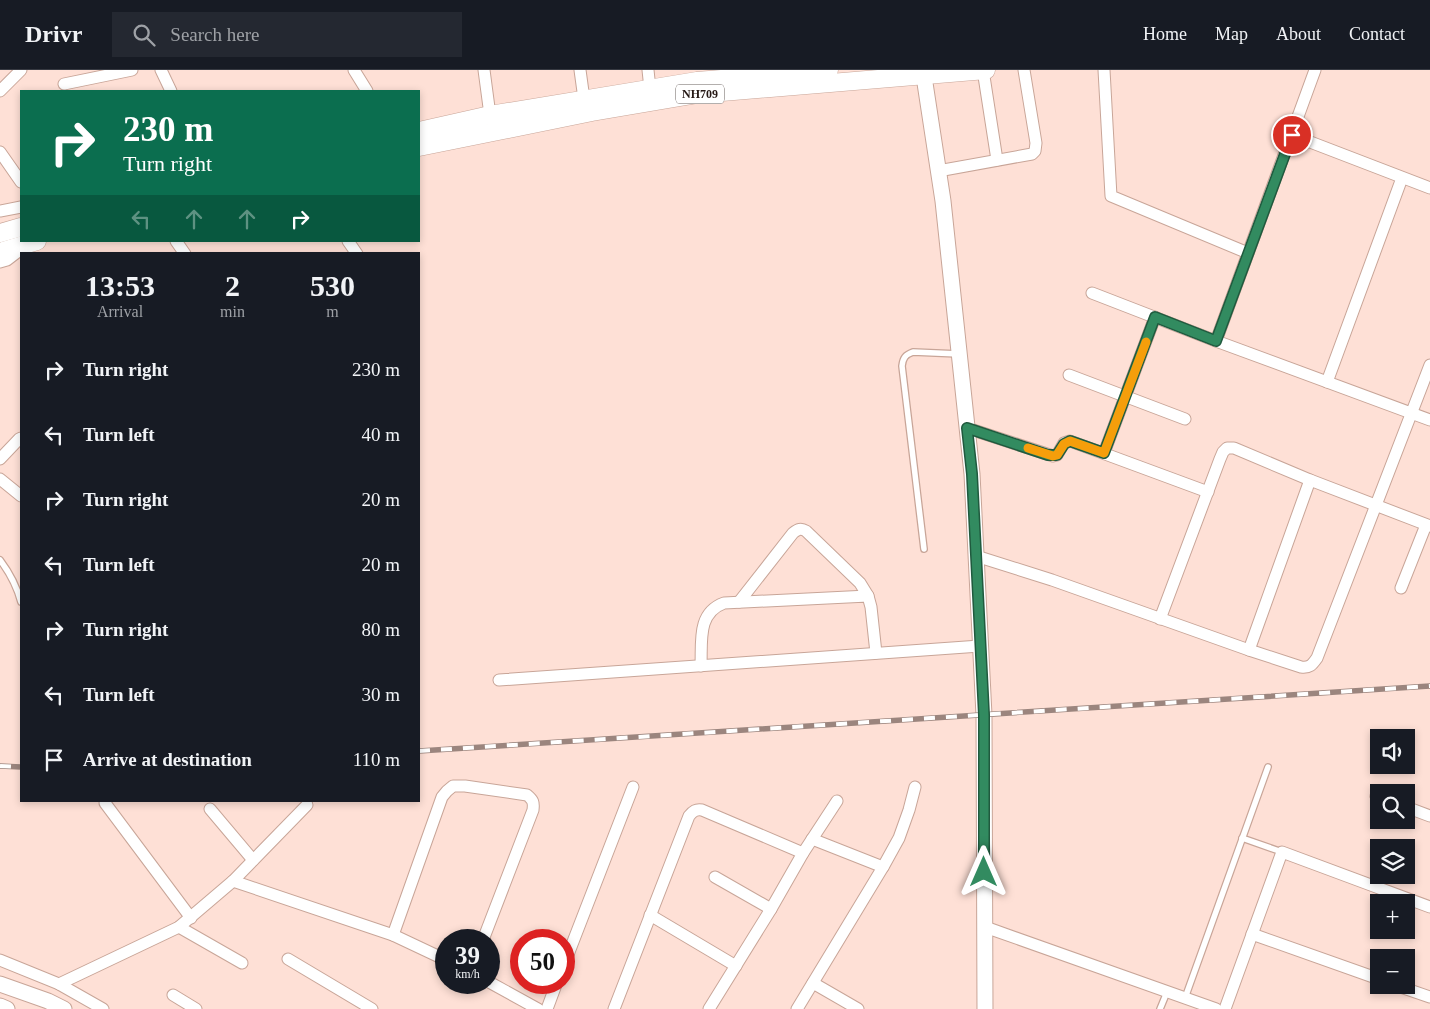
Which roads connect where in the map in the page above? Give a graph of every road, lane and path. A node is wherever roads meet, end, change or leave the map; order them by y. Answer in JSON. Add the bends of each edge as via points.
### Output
{"nodes":[{"id":1,"x":132,"y":70,"type":"edge"},
{"id":2,"x":161,"y":70,"type":"edge"},
{"id":3,"x":354,"y":70,"type":"edge"},
{"id":4,"x":484,"y":70,"type":"edge"},
{"id":5,"x":580,"y":70,"type":"edge"},
{"id":6,"x":648,"y":70,"type":"edge"},
{"id":7,"x":829,"y":70,"type":"edge"},
{"id":8,"x":984,"y":70,"type":"edge"},
{"id":9,"x":1024,"y":70,"type":"edge"},
{"id":10,"x":1104,"y":70,"type":"edge"},
{"id":11,"x":1315,"y":70,"type":"edge"},
{"id":12,"x":17,"y":71,"type":"edge"},
{"id":13,"x":923,"y":73,"type":"edge"},
{"id":14,"x":725,"y":74,"type":"edge"},
{"id":15,"x":64,"y":84,"type":"dead end"},
{"id":16,"x":650,"y":89,"type":"junction"},
{"id":17,"x":171,"y":90,"type":"edge"},
{"id":18,"x":367,"y":90,"type":"edge"},
{"id":19,"x":0,"y":91,"type":"edge"},
{"id":20,"x":584,"y":99,"type":"junction"},
{"id":21,"x":490,"y":115,"type":"junction"},
{"id":22,"x":420,"y":131,"type":"edge"},
{"id":23,"x":1292,"y":135,"type":"junction"},
{"id":24,"x":420,"y":147,"type":"edge"},
{"id":25,"x":0,"y":152,"type":"edge"},
{"id":26,"x":998,"y":160,"type":"junction"},
{"id":27,"x":938,"y":171,"type":"junction"},
{"id":28,"x":1402,"y":178,"type":"junction"},
{"id":29,"x":20,"y":181,"type":"edge"},
{"id":30,"x":1430,"y":188,"type":"edge"},
{"id":31,"x":20,"y":207,"type":"edge"},
{"id":32,"x":0,"y":211,"type":"edge"},
{"id":33,"x":0,"y":233,"type":"edge"},
{"id":34,"x":20,"y":237,"type":"edge"},
{"id":35,"x":20,"y":242,"type":"edge"},
{"id":36,"x":25,"y":242,"type":"edge"},
{"id":37,"x":0,"y":252,"type":"edge"},
{"id":38,"x":1248,"y":253,"type":"junction"},
{"id":39,"x":0,"y":262,"type":"edge"},
{"id":40,"x":1092,"y":293,"type":"dead end"},
{"id":41,"x":1155,"y":317,"type":"junction"},
{"id":42,"x":1216,"y":341,"type":"junction"},
{"id":43,"x":959,"y":354,"type":"junction"},
{"id":44,"x":1430,"y":366,"type":"edge"},
{"id":45,"x":1069,"y":375,"type":"dead end"},
{"id":46,"x":1327,"y":382,"type":"junction"},
{"id":47,"x":1125,"y":396,"type":"junction"},
{"id":48,"x":1411,"y":413,"type":"junction"},
{"id":49,"x":1185,"y":419,"type":"dead end"},
{"id":50,"x":1430,"y":420,"type":"edge"},
{"id":51,"x":967,"y":428,"type":"junction"},
{"id":52,"x":20,"y":438,"type":"edge"},
{"id":53,"x":1104,"y":453,"type":"junction"},
{"id":54,"x":0,"y":459,"type":"edge"},
{"id":55,"x":0,"y":479,"type":"edge"},
{"id":56,"x":1310,"y":480,"type":"junction"},
{"id":57,"x":1208,"y":492,"type":"junction"},
{"id":58,"x":20,"y":495,"type":"edge"},
{"id":59,"x":1375,"y":506,"type":"junction"},
{"id":60,"x":1428,"y":526,"type":"edge"},
{"id":61,"x":924,"y":549,"type":"dead end"},
{"id":62,"x":976,"y":556,"type":"junction"},
{"id":63,"x":0,"y":560,"type":"edge"},
{"id":64,"x":1401,"y":588,"type":"dead end"},
{"id":65,"x":868,"y":596,"type":"junction"},
{"id":66,"x":20,"y":599,"type":"edge"},
{"id":67,"x":739,"y":602,"type":"junction"},
{"id":68,"x":1160,"y":619,"type":"junction"},
{"id":69,"x":980,"y":646,"type":"junction"},
{"id":70,"x":1249,"y":650,"type":"junction"},
{"id":71,"x":876,"y":653,"type":"junction"},
{"id":72,"x":701,"y":666,"type":"junction"},
{"id":73,"x":499,"y":680,"type":"dead end"},
{"id":74,"x":1268,"y":767,"type":"dead end"},
{"id":75,"x":633,"y":787,"type":"dead end"},
{"id":76,"x":915,"y":787,"type":"dead end"},
{"id":77,"x":836,"y":801,"type":"dead end"},
{"id":78,"x":105,"y":803,"type":"dead end"},
{"id":79,"x":307,"y":805,"type":"dead end"},
{"id":80,"x":210,"y":809,"type":"dead end"},
{"id":81,"x":1415,"y":810,"type":"edge"},
{"id":82,"x":1430,"y":816,"type":"edge"},
{"id":83,"x":1242,"y":838,"type":"junction"},
{"id":84,"x":812,"y":839,"type":"junction"},
{"id":85,"x":1282,"y":852,"type":"junction"},
{"id":86,"x":803,"y":853,"type":"junction"},
{"id":87,"x":253,"y":860,"type":"junction"},
{"id":88,"x":883,"y":867,"type":"junction"},
{"id":89,"x":715,"y":877,"type":"dead end"},
{"id":90,"x":233,"y":881,"type":"junction"},
{"id":91,"x":1430,"y":907,"type":"edge"},
{"id":92,"x":771,"y":909,"type":"junction"},
{"id":93,"x":650,"y":915,"type":"junction"},
{"id":94,"x":191,"y":918,"type":"junction"},
{"id":95,"x":985,"y":926,"type":"junction"},
{"id":96,"x":179,"y":927,"type":"junction"},
{"id":97,"x":486,"y":929,"type":"edge"},
{"id":98,"x":1252,"y":934,"type":"junction"},
{"id":99,"x":393,"y":935,"type":"junction"},
{"id":100,"x":575,"y":937,"type":"edge"},
{"id":101,"x":435,"y":955,"type":"edge"},
{"id":102,"x":288,"y":959,"type":"dead end"},
{"id":103,"x":0,"y":960,"type":"edge"},
{"id":104,"x":242,"y":963,"type":"dead end"},
{"id":105,"x":736,"y":966,"type":"junction"},
{"id":106,"x":1370,"y":976,"type":"edge"},
{"id":107,"x":0,"y":984,"type":"edge"},
{"id":108,"x":59,"y":984,"type":"junction"},
{"id":109,"x":813,"y":984,"type":"junction"},
{"id":110,"x":500,"y":988,"type":"edge"},
{"id":111,"x":1167,"y":992,"type":"junction"},
{"id":112,"x":1415,"y":992,"type":"edge"},
{"id":113,"x":553,"y":994,"type":"edge"},
{"id":114,"x":173,"y":995,"type":"dead end"},
{"id":115,"x":1430,"y":997,"type":"edge"},
{"id":116,"x":1184,"y":998,"type":"junction"},
{"id":117,"x":0,"y":1006,"type":"edge"},
{"id":118,"x":7,"y":1009,"type":"edge"},
{"id":119,"x":64,"y":1009,"type":"edge"},
{"id":120,"x":103,"y":1009,"type":"edge"},
{"id":121,"x":196,"y":1009,"type":"edge"},
{"id":122,"x":372,"y":1009,"type":"edge"},
{"id":123,"x":538,"y":1009,"type":"edge"},
{"id":124,"x":547,"y":1009,"type":"edge"},
{"id":125,"x":614,"y":1009,"type":"edge"},
{"id":126,"x":709,"y":1009,"type":"edge"},
{"id":127,"x":797,"y":1009,"type":"edge"},
{"id":128,"x":858,"y":1009,"type":"edge"},
{"id":129,"x":985,"y":1009,"type":"edge"},
{"id":130,"x":1160,"y":1009,"type":"edge"},
{"id":131,"x":1216,"y":1009,"type":"edge"},
{"id":132,"x":1225,"y":1009,"type":"edge"}],
"edges":[{"from":1,"to":15,"type":"street"},
{"from":2,"to":17,"type":"street"},
{"from":3,"to":18,"type":"street"},
{"from":4,"to":21,"type":"street"},
{"from":5,"to":20,"type":"street"},
{"from":6,"to":16,"type":"street"},
{"from":7,"to":14,"type":"highway","number":"NH709"},
{"from":8,"to":13,"type":"highway","number":"NH709"},
{"from":8,"to":26,"type":"street"},
{"from":9,"to":26,"type":"street","via":[[1035,151]]},
{"from":10,"to":38,"type":"street","via":[[1111,196]]},
{"from":11,"to":23,"type":"street"},
{"from":12,"to":19,"type":"street"},
{"from":13,"to":24,"type":"highway","number":"NH709","via":[[698,94]]},
{"from":13,"to":27,"type":"main road"},
{"from":14,"to":16,"type":"highway","number":"NH709"},
{"from":16,"to":20,"type":"highway","number":"NH709"},
{"from":20,"to":21,"type":"highway","number":"NH709"},
{"from":21,"to":22,"type":"highway","number":"NH709"},
{"from":23,"to":28,"type":"street"},
{"from":23,"to":38,"type":"street"},
{"from":25,"to":29,"type":"street"},
{"from":26,"to":27,"type":"street"},
{"from":27,"to":43,"type":"main road"},
{"from":28,"to":30,"type":"street"},
{"from":28,"to":46,"type":"street"},
{"from":31,"to":32,"type":"street"},
{"from":33,"to":34,"type":"highway"},
{"from":35,"to":37,"type":"highway"},
{"from":36,"to":39,"type":"street","via":[[17,254]]},
{"from":38,"to":42,"type":"street"},
{"from":40,"to":41,"type":"street"},
{"from":41,"to":42,"type":"street"},
{"from":41,"to":47,"type":"street"},
{"from":42,"to":46,"type":"street"},
{"from":43,"to":51,"type":"main road"},
{"from":43,"to":61,"type":"lane","via":[[913,352],[903,358]]},
{"from":44,"to":48,"type":"street"},
{"from":45,"to":47,"type":"street"},
{"from":46,"to":48,"type":"street"},
{"from":47,"to":49,"type":"street"},
{"from":47,"to":53,"type":"street"},
{"from":48,"to":50,"type":"street"},
{"from":48,"to":59,"type":"street"},
{"from":51,"to":53,"type":"street","via":[[1048,455],[1057,455],[1070,441]]},
{"from":51,"to":62,"type":"main road"},
{"from":52,"to":54,"type":"street"},
{"from":53,"to":57,"type":"street"},
{"from":55,"to":58,"type":"street"},
{"from":56,"to":57,"type":"street","via":[[1234,448],[1227,448]]},
{"from":56,"to":59,"type":"street"},
{"from":56,"to":70,"type":"street"},
{"from":57,"to":68,"type":"street"},
{"from":59,"to":60,"type":"street"},
{"from":59,"to":70,"type":"street","via":[[1312,664],[1308,668],[1301,667]]},
{"from":60,"to":64,"type":"street"},
{"from":62,"to":68,"type":"street"},
{"from":62,"to":69,"type":"main road"},
{"from":63,"to":66,"type":"lane"},
{"from":65,"to":67,"type":"street"},
{"from":65,"to":67,"type":"street","via":[[860,583],[802,529],[793,533]]},
{"from":65,"to":71,"type":"street"},
{"from":67,"to":72,"type":"street","via":[[715,606],[708,615],[703,624]]},
{"from":68,"to":70,"type":"street"},
{"from":69,"to":71,"type":"street"},
{"from":69,"to":95,"type":"main road","via":[[984,715]]},
{"from":71,"to":72,"type":"street"},
{"from":72,"to":73,"type":"street"},
{"from":74,"to":83,"type":"lane"},
{"from":75,"to":100,"type":"street"},
{"from":76,"to":88,"type":"street","via":[[898,838]]},
{"from":77,"to":84,"type":"street"},
{"from":78,"to":94,"type":"street"},
{"from":79,"to":87,"type":"street"},
{"from":80,"to":87,"type":"street"},
{"from":81,"to":82,"type":"street"},
{"from":83,"to":85,"type":"lane"},
{"from":83,"to":116,"type":"lane"},
{"from":84,"to":86,"type":"street"},
{"from":84,"to":88,"type":"street"},
{"from":85,"to":91,"type":"street"},
{"from":85,"to":98,"type":"street"},
{"from":86,"to":92,"type":"street"},
{"from":86,"to":93,"type":"street","via":[[697,809],[690,816]]},
{"from":87,"to":90,"type":"street"},
{"from":88,"to":109,"type":"street"},
{"from":89,"to":92,"type":"street"},
{"from":90,"to":94,"type":"street"},
{"from":90,"to":99,"type":"street"},
{"from":92,"to":105,"type":"street"},
{"from":93,"to":105,"type":"street"},
{"from":93,"to":125,"type":"street"},
{"from":94,"to":96,"type":"street"},
{"from":95,"to":111,"type":"street"},
{"from":95,"to":129,"type":"main road"},
{"from":96,"to":104,"type":"street"},
{"from":96,"to":108,"type":"street"},
{"from":97,"to":99,"type":"street","via":[[534,804],[527,795],[453,786],[442,797]]},
{"from":98,"to":106,"type":"street"},
{"from":98,"to":132,"type":"street"},
{"from":99,"to":101,"type":"street"},
{"from":102,"to":122,"type":"street"},
{"from":103,"to":108,"type":"street"},
{"from":105,"to":126,"type":"street"},
{"from":107,"to":119,"type":"main road"},
{"from":108,"to":120,"type":"street"},
{"from":109,"to":127,"type":"street"},
{"from":109,"to":128,"type":"street"},
{"from":110,"to":123,"type":"street"},
{"from":111,"to":116,"type":"street"},
{"from":111,"to":130,"type":"lane"},
{"from":112,"to":115,"type":"street"},
{"from":113,"to":124,"type":"street"},
{"from":114,"to":121,"type":"street"},
{"from":116,"to":131,"type":"street"},
{"from":117,"to":118,"type":"main road"}]}
